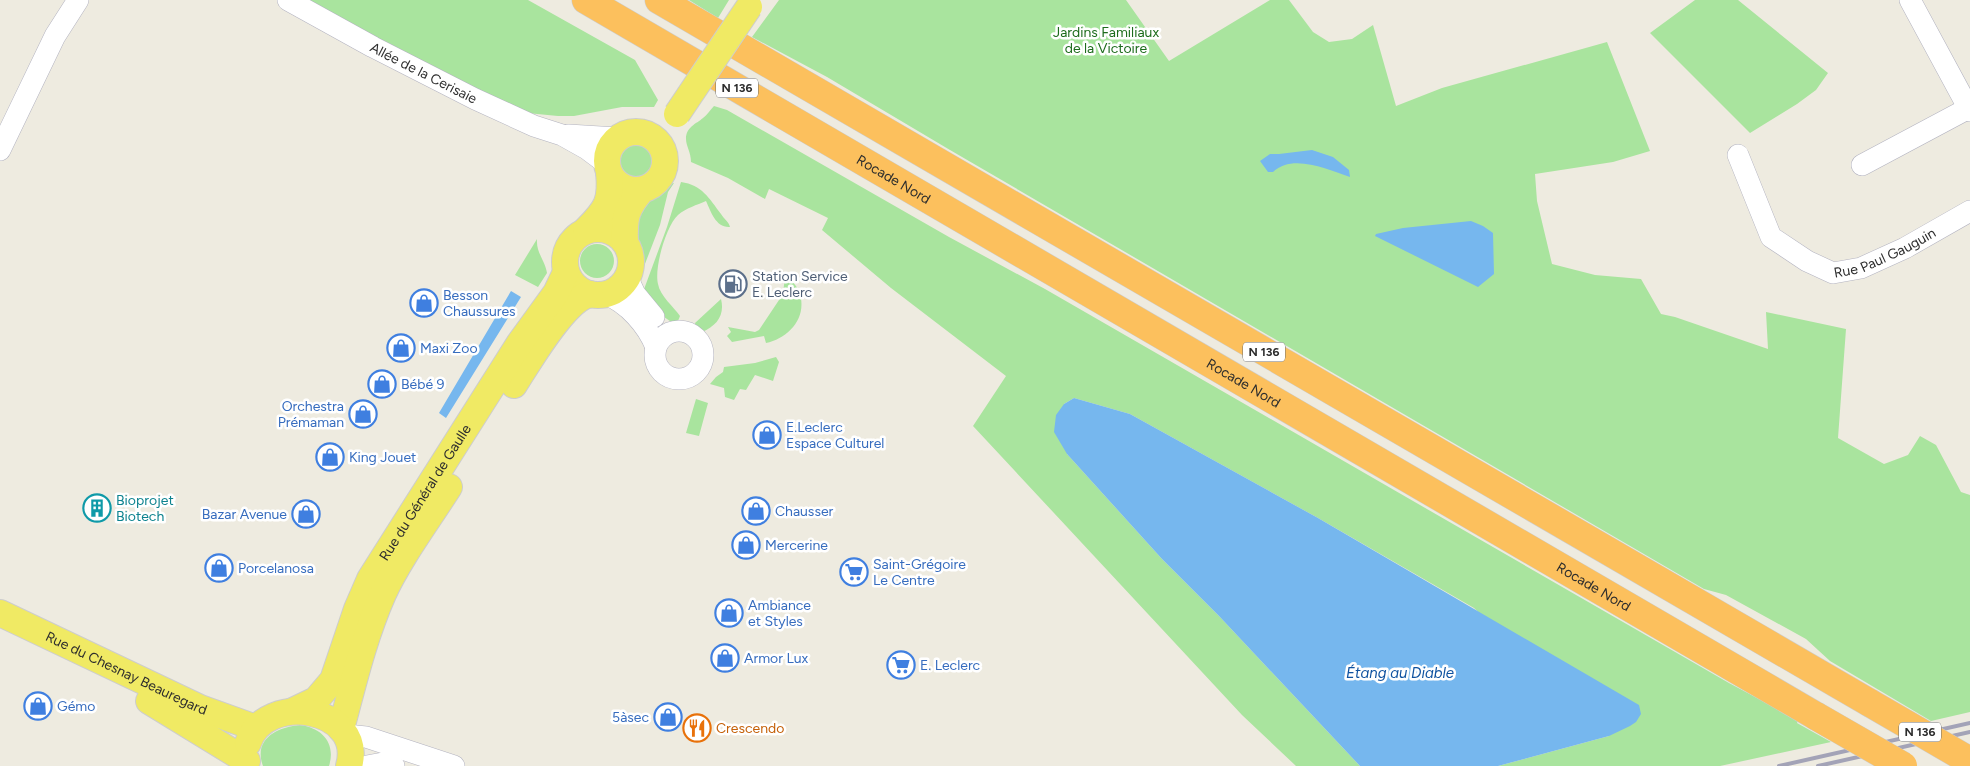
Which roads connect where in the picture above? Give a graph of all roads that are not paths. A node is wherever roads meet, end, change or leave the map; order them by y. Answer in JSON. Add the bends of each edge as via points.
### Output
{"nodes":[{"id":1,"x":78,"y":0,"type":"edge"},
{"id":2,"x":288,"y":0,"type":"edge"},
{"id":3,"x":586,"y":0,"type":"edge"},
{"id":4,"x":659,"y":0,"type":"edge"},
{"id":5,"x":1910,"y":0,"type":"edge"},
{"id":6,"x":752,"y":4,"type":"edge"},
{"id":7,"x":1969,"y":109,"type":"edge"},
{"id":8,"x":677,"y":114,"type":"junction"},
{"id":9,"x":562,"y":135,"type":"junction"},
{"id":10,"x":629,"y":135,"type":"junction"},
{"id":11,"x":0,"y":150,"type":"edge"},
{"id":12,"x":664,"y":151,"type":"junction"},
{"id":13,"x":1738,"y":155,"type":"dead end"},
{"id":14,"x":1862,"y":165,"type":"dead end"},
{"id":15,"x":608,"y":168,"type":"junction"},
{"id":16,"x":642,"y":190,"type":"junction"},
{"id":17,"x":1970,"y":211,"type":"edge"},
{"id":18,"x":586,"y":230,"type":"junction"},
{"id":19,"x":625,"y":242,"type":"junction"},
{"id":20,"x":566,"y":272,"type":"junction"},
{"id":21,"x":628,"y":277,"type":"junction"},
{"id":22,"x":598,"y":294,"type":"junction"},
{"id":23,"x":671,"y":332,"type":"junction"},
{"id":24,"x":656,"y":348,"type":"junction"},
{"id":25,"x":0,"y":612,"type":"edge"},
{"id":26,"x":0,"y":630,"type":"edge"},
{"id":27,"x":293,"y":711,"type":"junction"},
{"id":28,"x":256,"y":728,"type":"junction"},
{"id":29,"x":344,"y":732,"type":"junction"},
{"id":30,"x":1970,"y":761,"type":"edge"},
{"id":31,"x":247,"y":764,"type":"edge"},
{"id":32,"x":349,"y":766,"type":"edge"},
{"id":33,"x":367,"y":766,"type":"edge"},
{"id":34,"x":394,"y":766,"type":"edge"},
{"id":35,"x":454,"y":766,"type":"edge"},
{"id":36,"x":1903,"y":766,"type":"edge"}],
"edges":[{"from":1,"to":11,"type":"street","via":[[55,36]]},
{"from":2,"to":9,"type":"street","name":"Allée de la Cerisaie","via":[[476,99],[534,126]]},
{"from":3,"to":36,"type":"highway","name":"Rocade Nord","number":"N 136","bridge":true},
{"from":4,"to":30,"type":"highway","number":"N 136","bridge":true},
{"from":5,"to":7,"type":"street"},
{"from":6,"to":8,"type":"main road","bridge":true},
{"from":7,"to":14,"type":"street"},
{"from":8,"to":10,"type":"main road"},
{"from":8,"to":12,"type":"main road"},
{"from":9,"to":10,"type":"street","name":"Allée de la Cerisaie"},
{"from":9,"to":15,"type":"street","name":"Allée de la Cerisaie","via":[[587,149]]},
{"from":10,"to":12,"type":"main road","via":[[656,138]]},
{"from":10,"to":15,"type":"main road","via":[[611,145],[607,154]]},
{"from":12,"to":16,"type":"main road","via":[[666,161],[661,177]]},
{"from":13,"to":17,"type":"street","name":"Rue Paul Gauguin","via":[[1771,237],[1807,261],[1833,273],[1862,268]]},
{"from":15,"to":16,"type":"main road","via":[[622,187]]},
{"from":15,"to":18,"type":"main road","name":"Rue du Général de Gaulle","via":[[609,200],[604,211]]},
{"from":16,"to":19,"type":"main road","via":[[626,216]]},
{"from":18,"to":19,"type":"main road","via":[[602,228]]},
{"from":18,"to":20,"type":"main road","name":"Rue du Général de Gaulle","via":[[568,246]]},
{"from":19,"to":21,"type":"main road","via":[[631,257]]},
{"from":20,"to":22,"type":"main road","via":[[576,286]]},
{"from":20,"to":27,"type":"main road","name":"Rue du Général de Gaulle","via":[[556,293],[519,344],[373,574],[357,609],[333,680],[316,700]]},
{"from":21,"to":22,"type":"main road","name":"Rue du Général de Gaulle","via":[[619,288]]},
{"from":21,"to":23,"type":"street","via":[[635,294],[657,321]]},
{"from":22,"to":24,"type":"street","via":[[617,299],[627,307],[652,336]]},
{"from":22,"to":29,"type":"main road","name":"Rue du Général de Gaulle","via":[[580,298],[563,313],[391,580],[374,616],[350,693]]},
{"from":23,"to":24,"type":"street"},
{"from":23,"to":24,"type":"street","via":[[686,332],[699,342],[702,362],[694,374],[680,380],[666,376],[657,366]]},
{"from":25,"to":28,"type":"main road","name":"Rue du Chesnay Beauregard","via":[[200,708]]},
{"from":26,"to":31,"type":"main road","name":"Rue du Chesnay Beauregard","via":[[158,705]]},
{"from":27,"to":28,"type":"main road","name":"Rue du Général de Gaulle","via":[[267,720]]},
{"from":27,"to":29,"type":"main road","via":[[320,715]]},
{"from":28,"to":31,"type":"main road","via":[[249,741]]},
{"from":29,"to":32,"type":"main road","via":[[351,745]]},
{"from":29,"to":35,"type":"street"},
{"from":33,"to":34,"type":"street","via":[[383,763]]}]}
